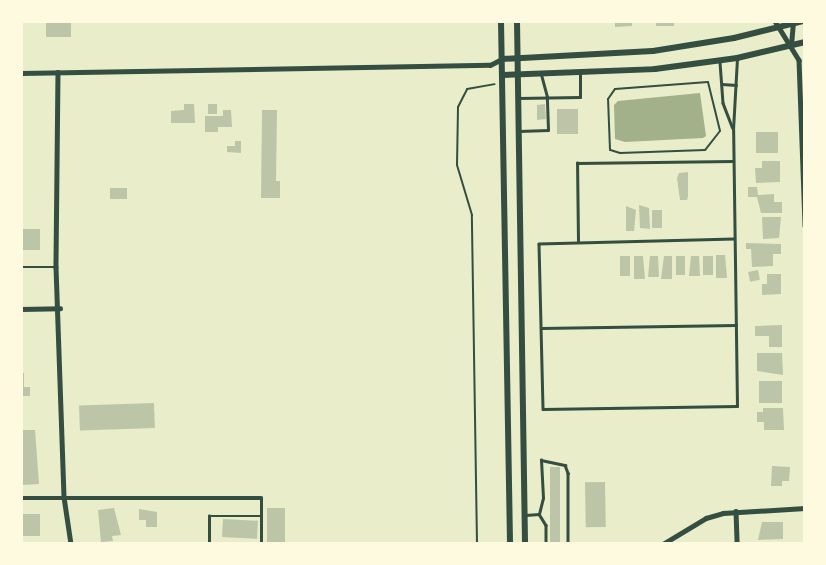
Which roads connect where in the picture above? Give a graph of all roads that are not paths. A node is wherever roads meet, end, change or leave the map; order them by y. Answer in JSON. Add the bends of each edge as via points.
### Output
{"nodes":[{"id":1,"x":501,"y":21,"type":"edge"},
{"id":2,"x":517,"y":21,"type":"edge"},
{"id":3,"x":803,"y":21,"type":"edge"},
{"id":4,"x":793,"y":22,"type":"edge"},
{"id":5,"x":777,"y":24,"type":"edge"},
{"id":6,"x":805,"y":42,"type":"edge"},
{"id":7,"x":791,"y":46,"type":"junction"},
{"id":8,"x":517,"y":57,"type":"junction"},
{"id":9,"x":737,"y":58,"type":"junction"},
{"id":10,"x":502,"y":59,"type":"junction"},
{"id":11,"x":720,"y":61,"type":"junction"},
{"id":12,"x":490,"y":65,"type":"junction"},
{"id":13,"x":58,"y":72,"type":"junction"},
{"id":14,"x":21,"y":73,"type":"edge"},
{"id":15,"x":580,"y":73,"type":"junction"},
{"id":16,"x":541,"y":74,"type":"junction"},
{"id":17,"x":502,"y":75,"type":"junction"},
{"id":18,"x":517,"y":75,"type":"junction"},
{"id":19,"x":722,"y":85,"type":"junction"},
{"id":20,"x":736,"y":85,"type":"junction"},
{"id":21,"x":547,"y":97,"type":"junction"},
{"id":22,"x":518,"y":98,"type":"junction"},
{"id":23,"x":733,"y":130,"type":"junction"},
{"id":24,"x":519,"y":131,"type":"junction"},
{"id":25,"x":733,"y":160,"type":"junction"},
{"id":26,"x":804,"y":168,"type":"edge"},
{"id":27,"x":521,"y":221,"type":"junction"},
{"id":28,"x":505,"y":222,"type":"junction"},
{"id":29,"x":805,"y":226,"type":"edge"},
{"id":30,"x":734,"y":239,"type":"junction"},
{"id":31,"x":578,"y":242,"type":"junction"},
{"id":32,"x":21,"y":267,"type":"edge"},
{"id":33,"x":57,"y":267,"type":"junction"},
{"id":34,"x":60,"y":307,"type":"junction"},
{"id":35,"x":21,"y":309,"type":"edge"},
{"id":36,"x":736,"y":325,"type":"junction"},
{"id":37,"x":541,"y":328,"type":"junction"},
{"id":38,"x":507,"y":337,"type":"junction"},
{"id":39,"x":523,"y":337,"type":"junction"},
{"id":40,"x":509,"y":454,"type":"junction"},
{"id":41,"x":524,"y":455,"type":"junction"},
{"id":42,"x":64,"y":497,"type":"junction"},
{"id":43,"x":21,"y":498,"type":"edge"},
{"id":44,"x":261,"y":498,"type":"joint"},
{"id":45,"x":805,"y":508,"type":"edge"},
{"id":46,"x":736,"y":511,"type":"junction"},
{"id":47,"x":539,"y":514,"type":"junction"},
{"id":48,"x":525,"y":515,"type":"junction"},
{"id":49,"x":261,"y":516,"type":"junction"},
{"id":50,"x":71,"y":544,"type":"edge"},
{"id":51,"x":209,"y":544,"type":"edge"},
{"id":52,"x":261,"y":544,"type":"edge"},
{"id":53,"x":510,"y":544,"type":"edge"},
{"id":54,"x":525,"y":544,"type":"edge"},
{"id":55,"x":546,"y":544,"type":"edge"},
{"id":56,"x":568,"y":544,"type":"edge"},
{"id":57,"x":663,"y":544,"type":"edge"},
{"id":58,"x":737,"y":544,"type":"edge"}],
"edges":[{"from":1,"to":10,"type":"main road"},
{"from":2,"to":8,"type":"main road"},
{"from":3,"to":4,"type":"main road"},
{"from":4,"to":5,"type":"main road"},
{"from":4,"to":7,"type":"street"},
{"from":5,"to":7,"type":"street"},
{"from":5,"to":8,"type":"main road","via":[[653,51]]},
{"from":6,"to":7,"type":"main road"},
{"from":7,"to":9,"type":"main road"},
{"from":7,"to":26,"type":"street","via":[[799,60]]},
{"from":8,"to":10,"type":"main road"},
{"from":8,"to":18,"type":"main road"},
{"from":9,"to":11,"type":"main road"},
{"from":9,"to":20,"type":"lane"},
{"from":10,"to":12,"type":"street"},
{"from":10,"to":17,"type":"main road"},
{"from":11,"to":15,"type":"main road"},
{"from":11,"to":19,"type":"lane"},
{"from":12,"to":13,"type":"street"},
{"from":12,"to":17,"type":"street"},
{"from":13,"to":14,"type":"street"},
{"from":13,"to":33,"type":"street"},
{"from":15,"to":16,"type":"main road"},
{"from":15,"to":21,"type":"lane","via":[[580,97]]},
{"from":16,"to":18,"type":"main road"},
{"from":16,"to":21,"type":"lane"},
{"from":17,"to":18,"type":"main road"},
{"from":17,"to":28,"type":"main road"},
{"from":18,"to":22,"type":"main road"},
{"from":19,"to":20,"type":"lane"},
{"from":19,"to":23,"type":"lane"},
{"from":20,"to":23,"type":"lane"},
{"from":21,"to":22,"type":"lane"},
{"from":21,"to":24,"type":"lane","via":[[548,130]]},
{"from":22,"to":24,"type":"main road"},
{"from":23,"to":25,"type":"lane"},
{"from":24,"to":27,"type":"main road"},
{"from":25,"to":30,"type":"lane"},
{"from":25,"to":31,"type":"lane","via":[[577,163]]},
{"from":26,"to":29,"type":"street"},
{"from":27,"to":28,"type":"main road"},
{"from":27,"to":39,"type":"main road"},
{"from":28,"to":38,"type":"main road"},
{"from":30,"to":31,"type":"lane"},
{"from":30,"to":36,"type":"lane"},
{"from":31,"to":37,"type":"lane","via":[[539,244]]},
{"from":32,"to":33,"type":"lane"},
{"from":33,"to":34,"type":"street"},
{"from":34,"to":35,"type":"street"},
{"from":34,"to":42,"type":"street"},
{"from":36,"to":37,"type":"lane"},
{"from":36,"to":37,"type":"lane","via":[[737,406],[543,409]]},
{"from":38,"to":39,"type":"main road"},
{"from":38,"to":40,"type":"main road"},
{"from":39,"to":41,"type":"main road"},
{"from":40,"to":41,"type":"main road"},
{"from":40,"to":53,"type":"main road"},
{"from":41,"to":48,"type":"main road"},
{"from":42,"to":43,"type":"street"},
{"from":42,"to":44,"type":"street"},
{"from":42,"to":50,"type":"street"},
{"from":44,"to":49,"type":"lane"},
{"from":45,"to":46,"type":"street"},
{"from":46,"to":57,"type":"street","via":[[706,518]]},
{"from":46,"to":58,"type":"street"},
{"from":47,"to":48,"type":"lane"},
{"from":47,"to":55,"type":"lane","via":[[546,525]]},
{"from":47,"to":56,"type":"lane","via":[[541,460],[565,465]]},
{"from":48,"to":54,"type":"main road"},
{"from":49,"to":51,"type":"lane","via":[[209,516]]},
{"from":49,"to":52,"type":"lane"}]}
